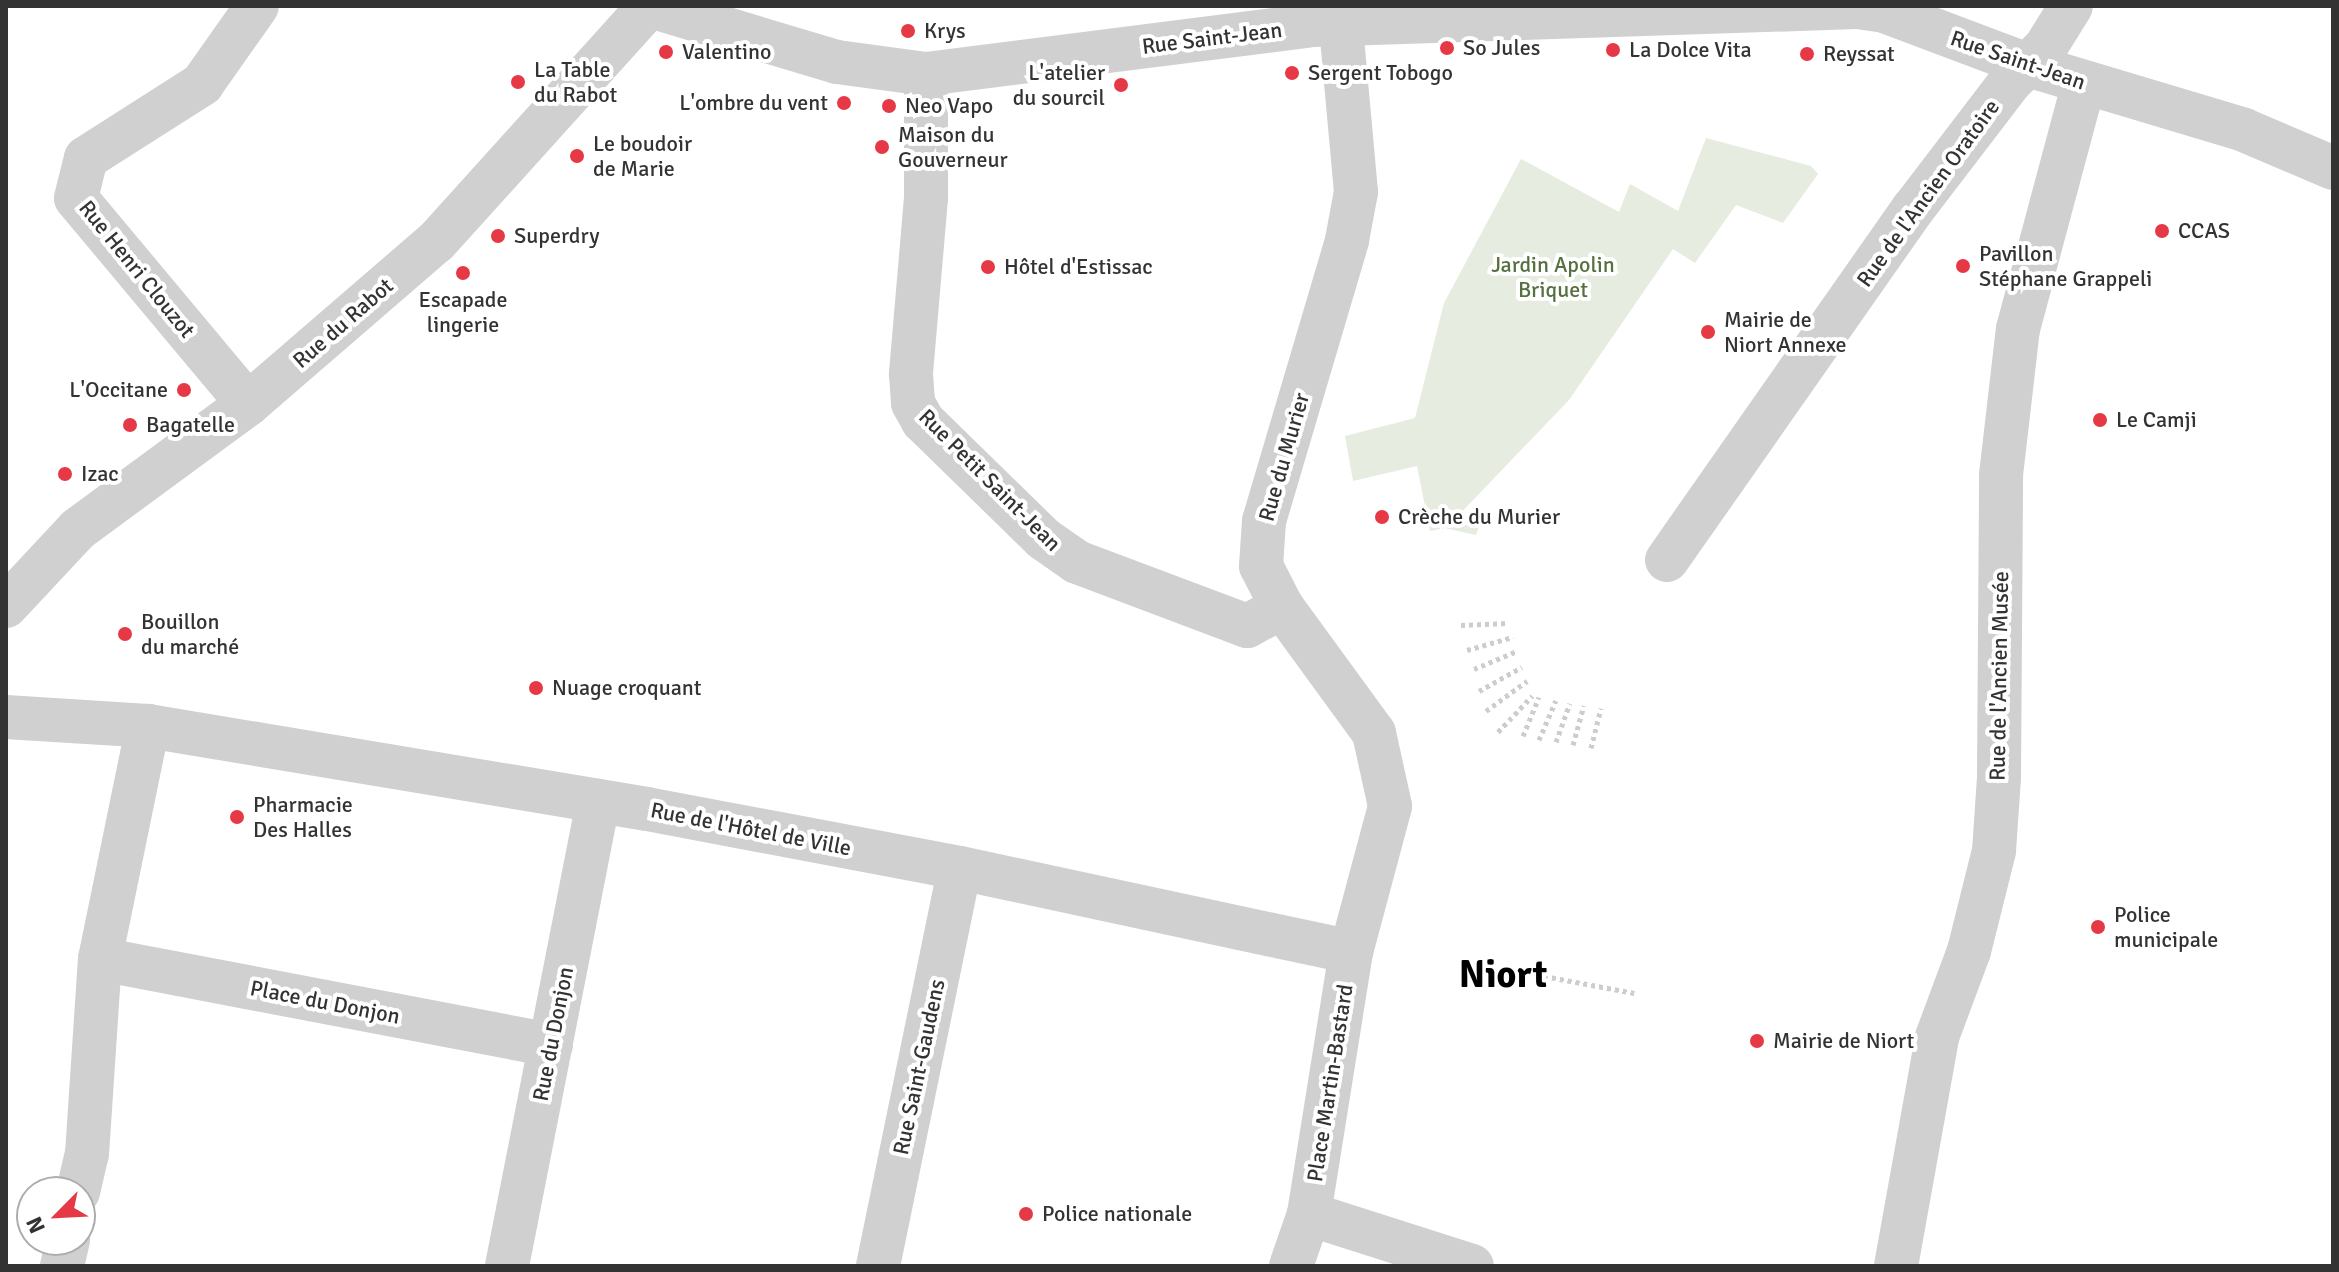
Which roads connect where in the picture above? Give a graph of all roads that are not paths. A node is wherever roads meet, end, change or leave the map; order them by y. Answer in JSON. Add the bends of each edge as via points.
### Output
{"nodes":[{"id":1,"x":257,"y":6,"type":"edge"},
{"id":2,"x":650,"y":6,"type":"edge"},
{"id":3,"x":2071,"y":6,"type":"edge"},
{"id":4,"x":1683,"y":10,"type":"edge"},
{"id":5,"x":1339,"y":15,"type":"edge"},
{"id":6,"x":2028,"y":65,"type":"junction"},
{"id":7,"x":926,"y":74,"type":"junction"},
{"id":8,"x":2084,"y":83,"type":"junction"},
{"id":9,"x":2333,"y":168,"type":"edge"},
{"id":10,"x":248,"y":404,"type":"junction"},
{"id":11,"x":1667,"y":560,"type":"dead end"},
{"id":12,"x":6,"y":606,"type":"edge"},
{"id":13,"x":1282,"y":607,"type":"junction"},
{"id":14,"x":6,"y":717,"type":"edge"},
{"id":15,"x":148,"y":726,"type":"junction"},
{"id":16,"x":598,"y":801,"type":"junction"},
{"id":17,"x":960,"y":868,"type":"junction"},
{"id":18,"x":1351,"y":952,"type":"junction"},
{"id":19,"x":100,"y":959,"type":"junction"},
{"id":20,"x":551,"y":1045,"type":"junction"},
{"id":21,"x":82,"y":1176,"type":"edge"},
{"id":22,"x":1309,"y":1214,"type":"junction"},
{"id":23,"x":507,"y":1266,"type":"edge"},
{"id":24,"x":878,"y":1266,"type":"edge"},
{"id":25,"x":1291,"y":1266,"type":"edge"},
{"id":26,"x":1472,"y":1266,"type":"edge"},
{"id":27,"x":1896,"y":1266,"type":"edge"}],
"edges":[{"from":1,"to":10,"type":"street","name":"Rue Henri Clouzot","via":[[202,84],[86,158],[76,198]]},
{"from":2,"to":7,"type":"street","name":"Rue Saint-Jean","via":[[837,62]]},
{"from":2,"to":10,"type":"street","name":"Rue du Rabot","via":[[436,242]]},
{"from":3,"to":6,"type":"street","name":"Rue de l'Ancien Oratoire"},
{"from":4,"to":5,"type":"street","name":"Rue Saint-Jean"},
{"from":4,"to":6,"type":"street","name":"Rue Saint-Jean","via":[[1884,11]]},
{"from":5,"to":7,"type":"street","name":"Rue Saint-Jean"},
{"from":5,"to":13,"type":"street","name":"Rue du Murier","via":[[1356,192],[1347,240],[1264,521],[1261,566]]},
{"from":6,"to":8,"type":"street","name":"Rue Saint-Jean"},
{"from":6,"to":11,"type":"street","name":"Rue de l'Ancien Oratoire","via":[[1913,209]]},
{"from":7,"to":13,"type":"street","name":"Rue Petit Saint-Jean","via":[[926,198],[911,374],[913,403],[923,421],[1044,539],[1077,562],[1247,626]]},
{"from":8,"to":9,"type":"street","name":"Rue Saint-Jean","via":[[2244,130]]},
{"from":8,"to":27,"type":"street","name":"Rue de l'Ancien Musée","via":[[2018,329],[2009,402],[2001,475],[1994,851],[1969,951],[1937,1037]]},
{"from":10,"to":12,"type":"street","name":"Rue du Rabot","via":[[78,529]]},
{"from":13,"to":18,"type":"street","name":"Rue du Murier","via":[[1374,733],[1386,772],[1390,806]]},
{"from":14,"to":15,"type":"street","name":"Rue de l'Hôtel de Ville"},
{"from":15,"to":16,"type":"street","name":"Rue de l'Hôtel de Ville"},
{"from":15,"to":19,"type":"street"},
{"from":16,"to":17,"type":"street","name":"Rue de l'Hôtel de Ville"},
{"from":16,"to":20,"type":"street","name":"Rue du Donjon"},
{"from":17,"to":18,"type":"street","name":"Rue de l'Hôtel de Ville"},
{"from":17,"to":24,"type":"street","name":"Rue Saint-Gaudens"},
{"from":18,"to":22,"type":"street","name":"Place Martin-Bastard"},
{"from":19,"to":20,"type":"street","name":"Place du Donjon"},
{"from":19,"to":21,"type":"street"},
{"from":20,"to":23,"type":"street","name":"Rue du Donjon"},
{"from":22,"to":25,"type":"street","name":"Place Martin-Bastard"},
{"from":22,"to":26,"type":"street"}]}
